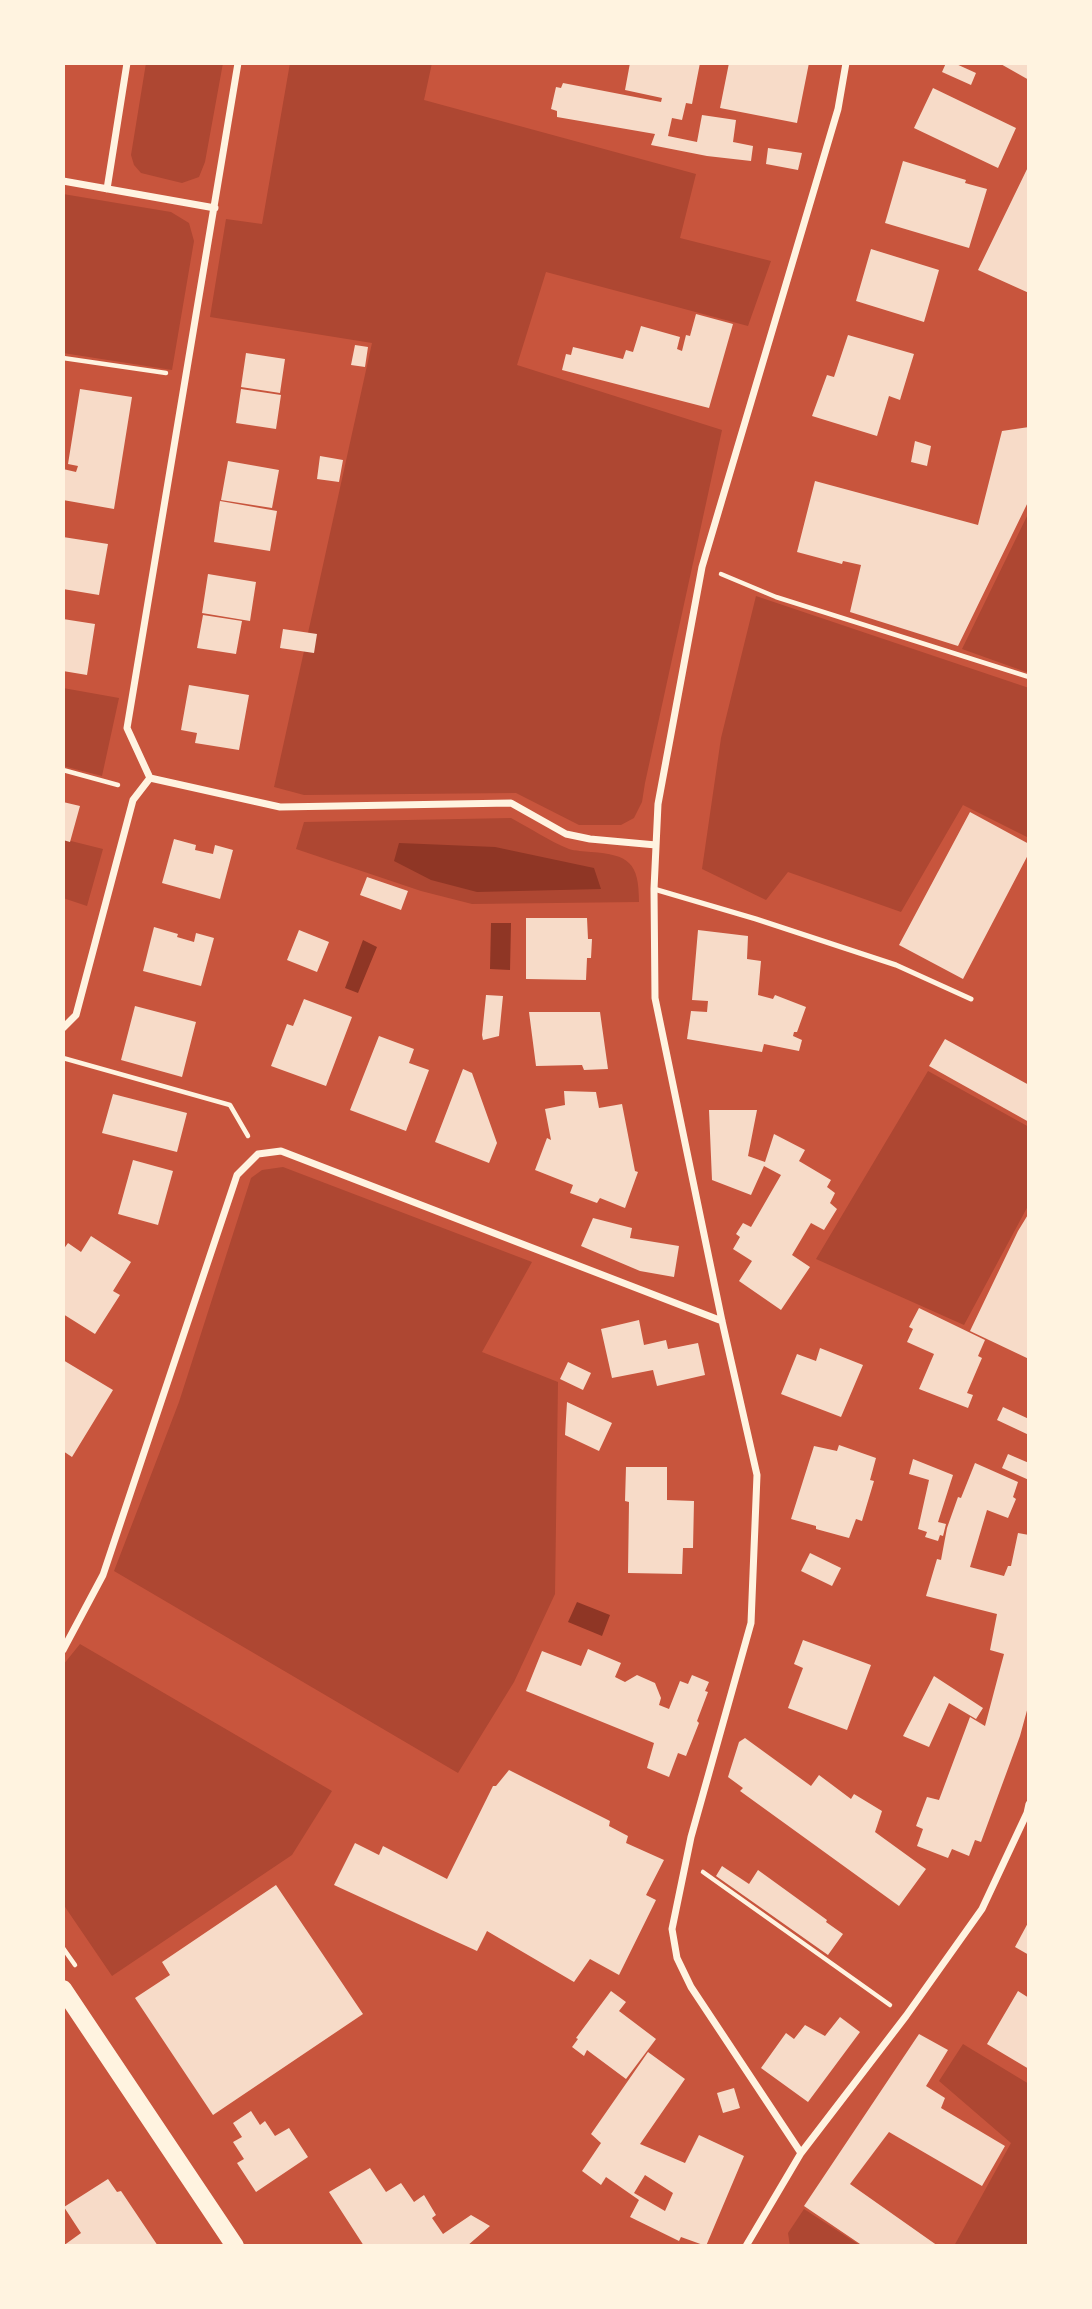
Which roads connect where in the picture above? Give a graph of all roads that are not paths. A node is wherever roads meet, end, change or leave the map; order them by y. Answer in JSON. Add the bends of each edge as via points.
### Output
{"nodes":[{"id":1,"x":127,"y":63,"type":"edge"},
{"id":2,"x":238,"y":63,"type":"edge"},
{"id":3,"x":846,"y":63,"type":"edge"},
{"id":4,"x":63,"y":181,"type":"edge"},
{"id":5,"x":107,"y":189,"type":"junction"},
{"id":6,"x":215,"y":208,"type":"junction"},
{"id":7,"x":150,"y":778,"type":"junction"},
{"id":8,"x":656,"y":845,"type":"junction"},
{"id":9,"x":654,"y":889,"type":"junction"},
{"id":10,"x":971,"y":999,"type":"dead end"},
{"id":11,"x":63,"y":1028,"type":"edge"},
{"id":12,"x":722,"y":1321,"type":"junction"},
{"id":13,"x":63,"y":1650,"type":"edge"},
{"id":14,"x":1029,"y":1804,"type":"edge"},
{"id":15,"x":63,"y":1989,"type":"edge"},
{"id":16,"x":801,"y":2153,"type":"junction"},
{"id":17,"x":235,"y":2246,"type":"edge"},
{"id":18,"x":746,"y":2246,"type":"edge"}],
"edges":[{"from":1,"to":5,"type":"street"},
{"from":2,"to":6,"type":"street"},
{"from":3,"to":8,"type":"street","via":[[838,109],[702,567],[658,804]]},
{"from":4,"to":5,"type":"street"},
{"from":5,"to":6,"type":"street"},
{"from":6,"to":7,"type":"street","via":[[127,728]]},
{"from":7,"to":8,"type":"street","via":[[280,807],[511,803],[566,834]]},
{"from":7,"to":11,"type":"street","via":[[133,800],[76,1015]]},
{"from":8,"to":9,"type":"street"},
{"from":9,"to":10,"type":"lane","via":[[896,965]]},
{"from":9,"to":12,"type":"street","via":[[655,998]]},
{"from":12,"to":13,"type":"street","via":[[281,1151],[258,1154],[237,1175],[103,1575]]},
{"from":12,"to":16,"type":"street","via":[[757,1475],[751,1623],[685,1860],[671,1929],[677,1958],[691,1987]]},
{"from":14,"to":16,"type":"street","via":[[982,1909]]},
{"from":15,"to":17,"type":"main road"},
{"from":16,"to":18,"type":"street"}]}
